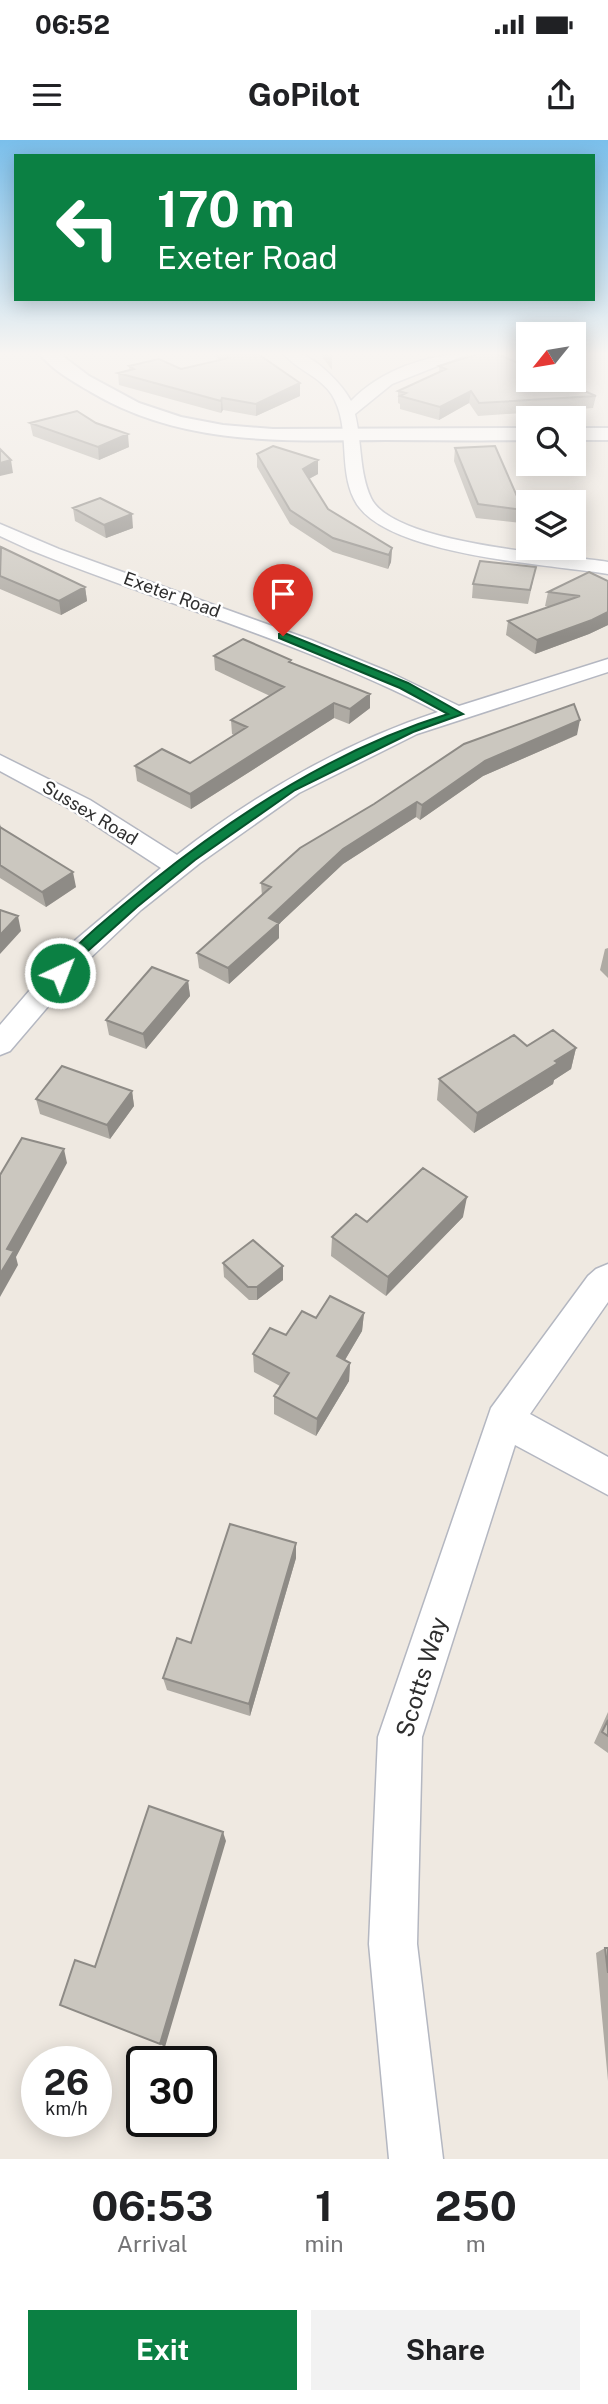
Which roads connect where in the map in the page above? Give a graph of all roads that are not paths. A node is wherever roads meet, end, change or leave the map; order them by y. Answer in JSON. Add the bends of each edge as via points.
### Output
{"nodes":[{"id":1,"x":356,"y":448,"type":"edge"},
{"id":2,"x":0,"y":529,"type":"edge"},
{"id":3,"x":608,"y":568,"type":"edge"},
{"id":4,"x":608,"y":665,"type":"edge"},
{"id":5,"x":458,"y":714,"type":"junction"},
{"id":6,"x":0,"y":762,"type":"edge"},
{"id":7,"x":178,"y":867,"type":"junction"},
{"id":8,"x":0,"y":1044,"type":"edge"},
{"id":9,"x":608,"y":1279,"type":"edge"},
{"id":10,"x":504,"y":1420,"type":"junction"},
{"id":11,"x":608,"y":1477,"type":"edge"},
{"id":12,"x":416,"y":2159,"type":"edge"}],
"edges":[{"from":1,"to":3,"type":"street","via":[[361,492],[372,513],[396,527],[473,549]]},
{"from":2,"to":5,"type":"street","name":"Exeter Road","via":[[283,636],[404,685]]},
{"from":4,"to":5,"type":"street"},
{"from":5,"to":7,"type":"street","via":[[409,729],[291,788]]},
{"from":6,"to":7,"type":"street","name":"Sussex Road","via":[[81,805]]},
{"from":7,"to":8,"type":"street","via":[[76,955]]},
{"from":9,"to":10,"type":"street","name":"Scotts Way"},
{"from":10,"to":11,"type":"street"},
{"from":10,"to":12,"type":"street","name":"Scotts Way","via":[[400,1737],[393,1944]]}]}
